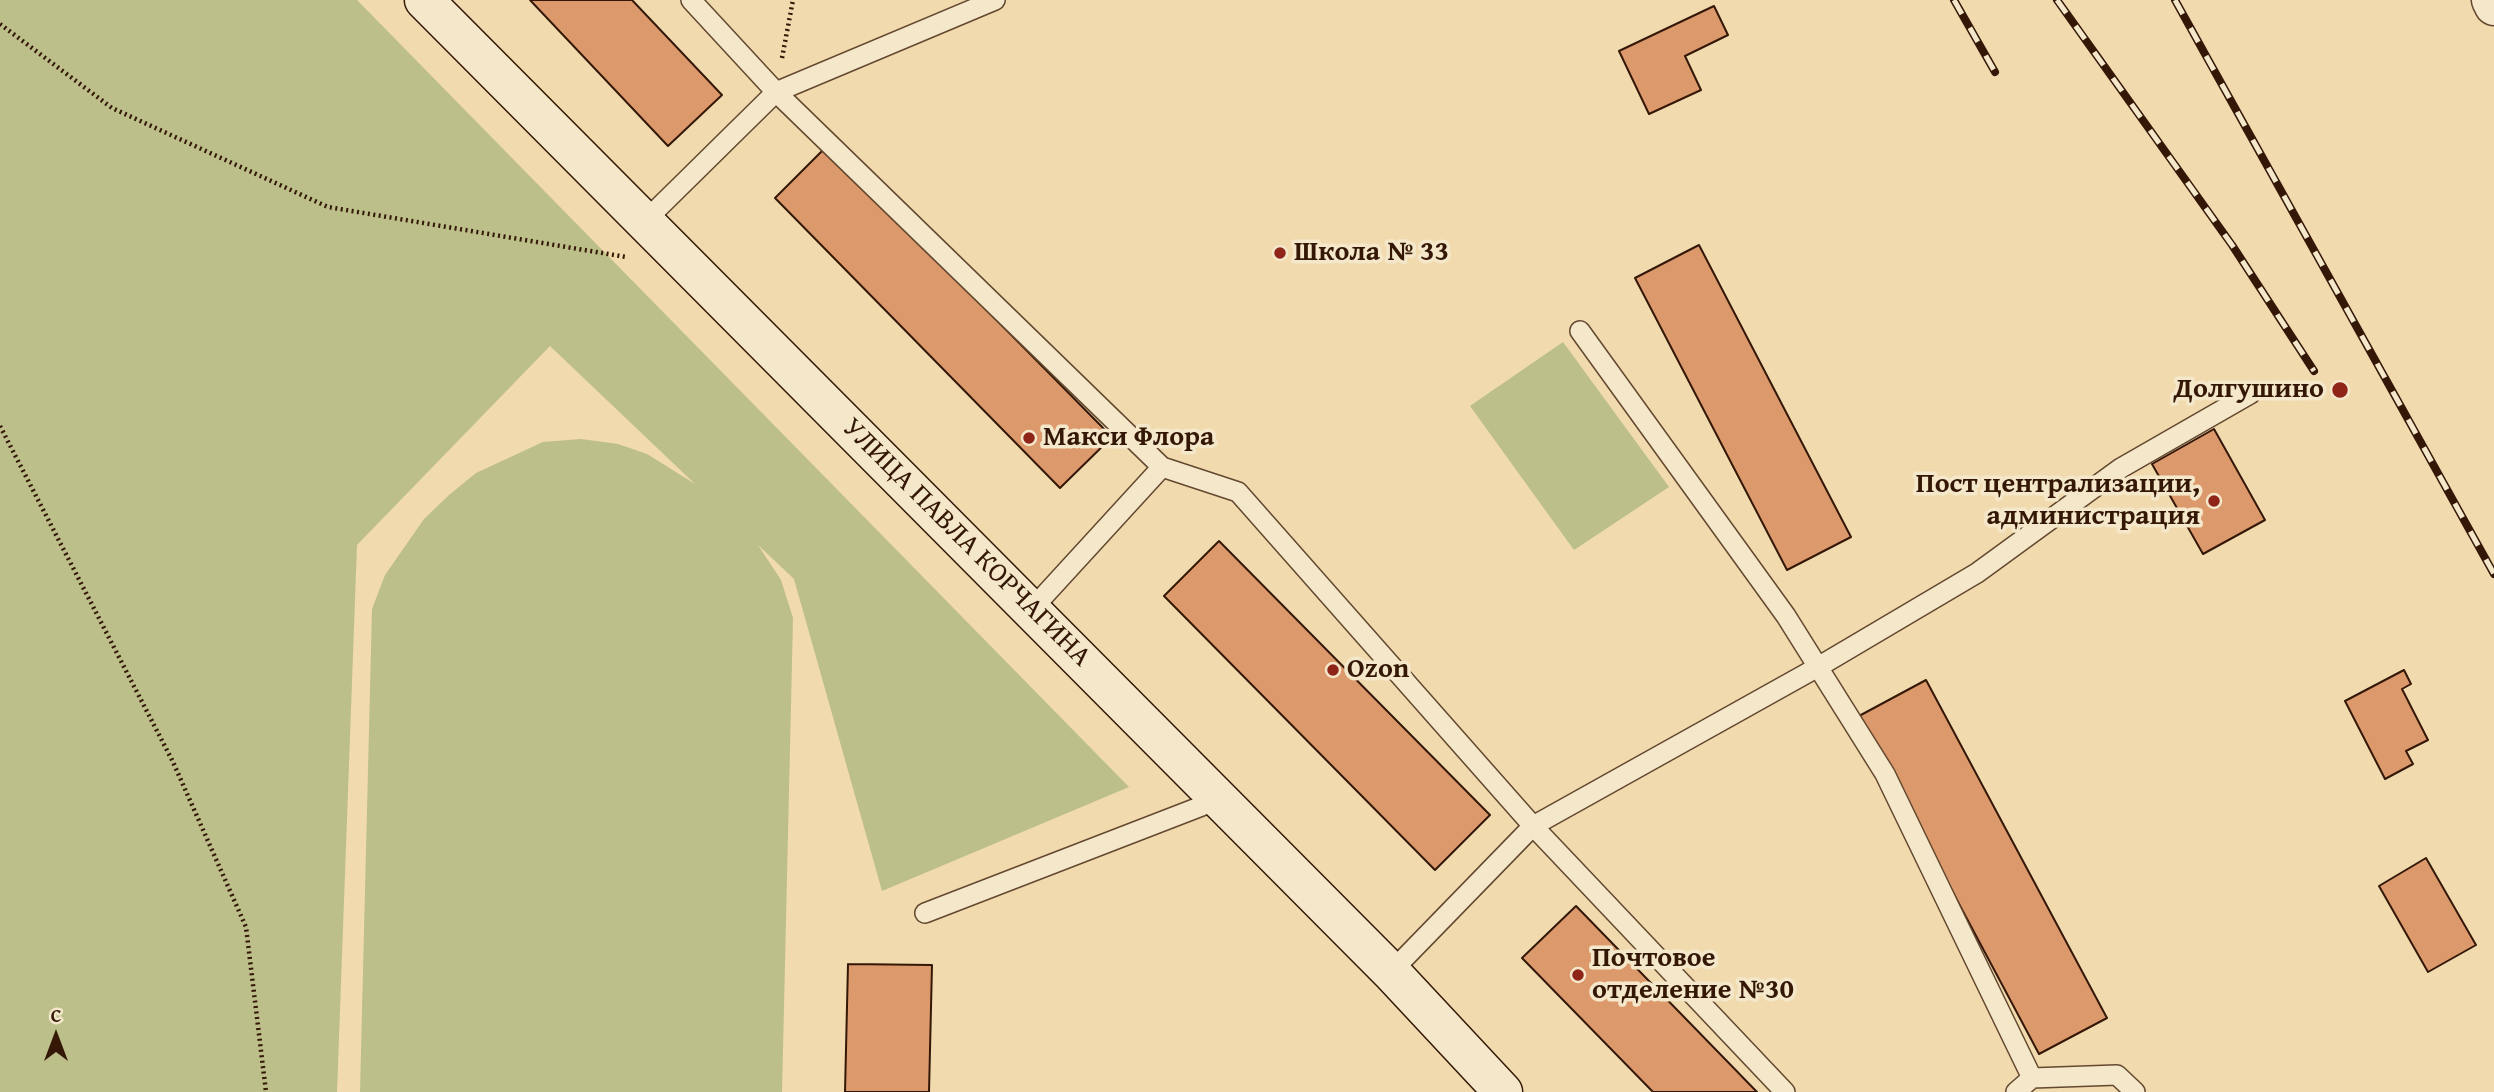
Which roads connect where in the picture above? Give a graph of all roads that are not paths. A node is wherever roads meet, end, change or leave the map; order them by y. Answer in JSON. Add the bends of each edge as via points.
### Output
{"nodes":[{"id":1,"x":424,"y":0,"type":"edge"},
{"id":2,"x":691,"y":0,"type":"edge"},
{"id":3,"x":995,"y":0,"type":"edge"},
{"id":4,"x":2491,"y":0,"type":"edge"},
{"id":5,"x":2494,"y":6,"type":"edge"},
{"id":6,"x":776,"y":92,"type":"junction"},
{"id":7,"x":646,"y":220,"type":"junction"},
{"id":8,"x":1580,"y":331,"type":"dead end"},
{"id":9,"x":2250,"y":394,"type":"dead end"},
{"id":10,"x":1162,"y":467,"type":"junction"},
{"id":11,"x":1031,"y":610,"type":"junction"},
{"id":12,"x":1818,"y":667,"type":"junction"},
{"id":13,"x":1220,"y":799,"type":"junction"},
{"id":14,"x":1533,"y":826,"type":"junction"},
{"id":15,"x":925,"y":914,"type":"dead end"},
{"id":16,"x":1391,"y":972,"type":"junction"},
{"id":17,"x":2032,"y":1078,"type":"junction"},
{"id":18,"x":1503,"y":1092,"type":"edge"},
{"id":19,"x":1784,"y":1092,"type":"edge"},
{"id":20,"x":2015,"y":1092,"type":"edge"},
{"id":21,"x":2136,"y":1092,"type":"edge"}],
"edges":[{"from":1,"to":7,"type":"main road","name":"УЛИЦА ПАВЛА КОРЧАГИНА"},
{"from":2,"to":6,"type":"lane"},
{"from":3,"to":6,"type":"lane"},
{"from":4,"to":5,"type":"main road"},
{"from":6,"to":7,"type":"lane"},
{"from":6,"to":10,"type":"lane"},
{"from":7,"to":11,"type":"main road","name":"УЛИЦА ПАВЛА КОРЧАГИНА"},
{"from":8,"to":12,"type":"lane"},
{"from":9,"to":12,"type":"lane","via":[[2121,468],[1978,573]]},
{"from":10,"to":11,"type":"lane"},
{"from":10,"to":14,"type":"lane","via":[[1238,492]]},
{"from":11,"to":13,"type":"main road","name":"УЛИЦА ПАВЛА КОРЧАГИНА"},
{"from":12,"to":14,"type":"lane"},
{"from":12,"to":17,"type":"lane","via":[[1885,774]]},
{"from":13,"to":15,"type":"lane"},
{"from":13,"to":16,"type":"main road","name":"УЛИЦА ПАВЛА КОРЧАГИНА"},
{"from":14,"to":16,"type":"lane"},
{"from":14,"to":19,"type":"lane"},
{"from":16,"to":18,"type":"main road","name":"УЛИЦА ПАВЛА КОРЧАГИНА"},
{"from":17,"to":20,"type":"lane"},
{"from":17,"to":21,"type":"lane","via":[[2117,1075]]}]}
